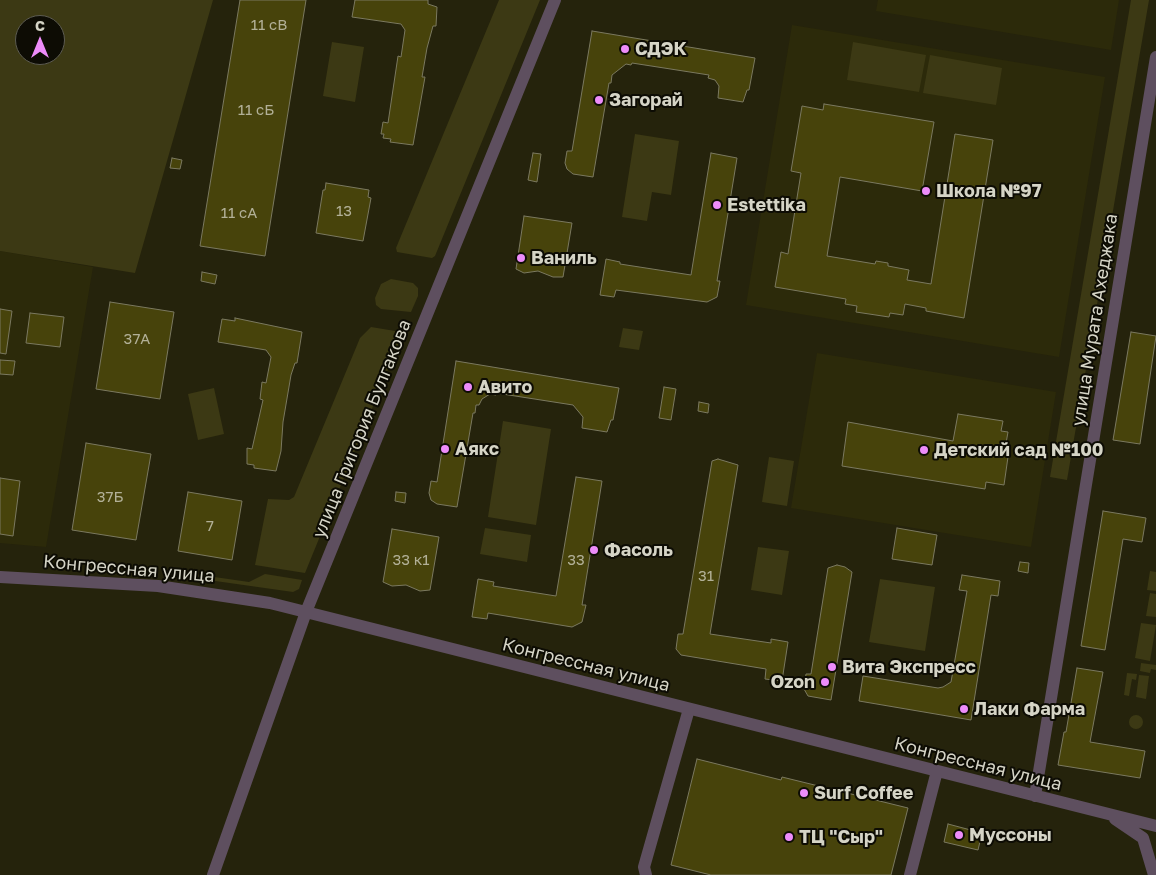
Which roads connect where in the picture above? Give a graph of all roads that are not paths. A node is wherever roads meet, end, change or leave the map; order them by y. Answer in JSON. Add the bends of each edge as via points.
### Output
{"nodes":[{"id":1,"x":555,"y":0,"type":"edge"},
{"id":2,"x":1156,"y":57,"type":"edge"},
{"id":3,"x":0,"y":577,"type":"edge"},
{"id":4,"x":306,"y":612,"type":"junction"},
{"id":5,"x":690,"y":709,"type":"junction"},
{"id":6,"x":937,"y":771,"type":"junction"},
{"id":7,"x":1035,"y":796,"type":"junction"},
{"id":8,"x":1107,"y":814,"type":"junction"},
{"id":9,"x":1156,"y":826,"type":"edge"},
{"id":10,"x":1156,"y":864,"type":"edge"},
{"id":11,"x":213,"y":875,"type":"edge"},
{"id":12,"x":646,"y":875,"type":"edge"},
{"id":13,"x":910,"y":875,"type":"edge"},
{"id":14,"x":1155,"y":875,"type":"edge"}],
"edges":[{"from":1,"to":4,"type":"street","name":"улица Григория Булгакова"},
{"from":2,"to":7,"type":"street","name":"улица Мурата Ахеджака"},
{"from":3,"to":4,"type":"street","name":"Конгрессная улица","via":[[158,586]]},
{"from":4,"to":5,"type":"street","name":"Конгрессная улица"},
{"from":4,"to":11,"type":"street","name":"улица Григория Булгакова"},
{"from":5,"to":6,"type":"street","name":"Конгрессная улица"},
{"from":5,"to":12,"type":"street","via":[[644,867]]},
{"from":6,"to":7,"type":"street","name":"Конгрессная улица"},
{"from":6,"to":13,"type":"street"},
{"from":7,"to":8,"type":"street","name":"Конгрессная улица"},
{"from":8,"to":9,"type":"street","name":"Конгрессная улица"},
{"from":8,"to":14,"type":"street","via":[[1143,838]]},
{"from":10,"to":14,"type":"street"}]}
